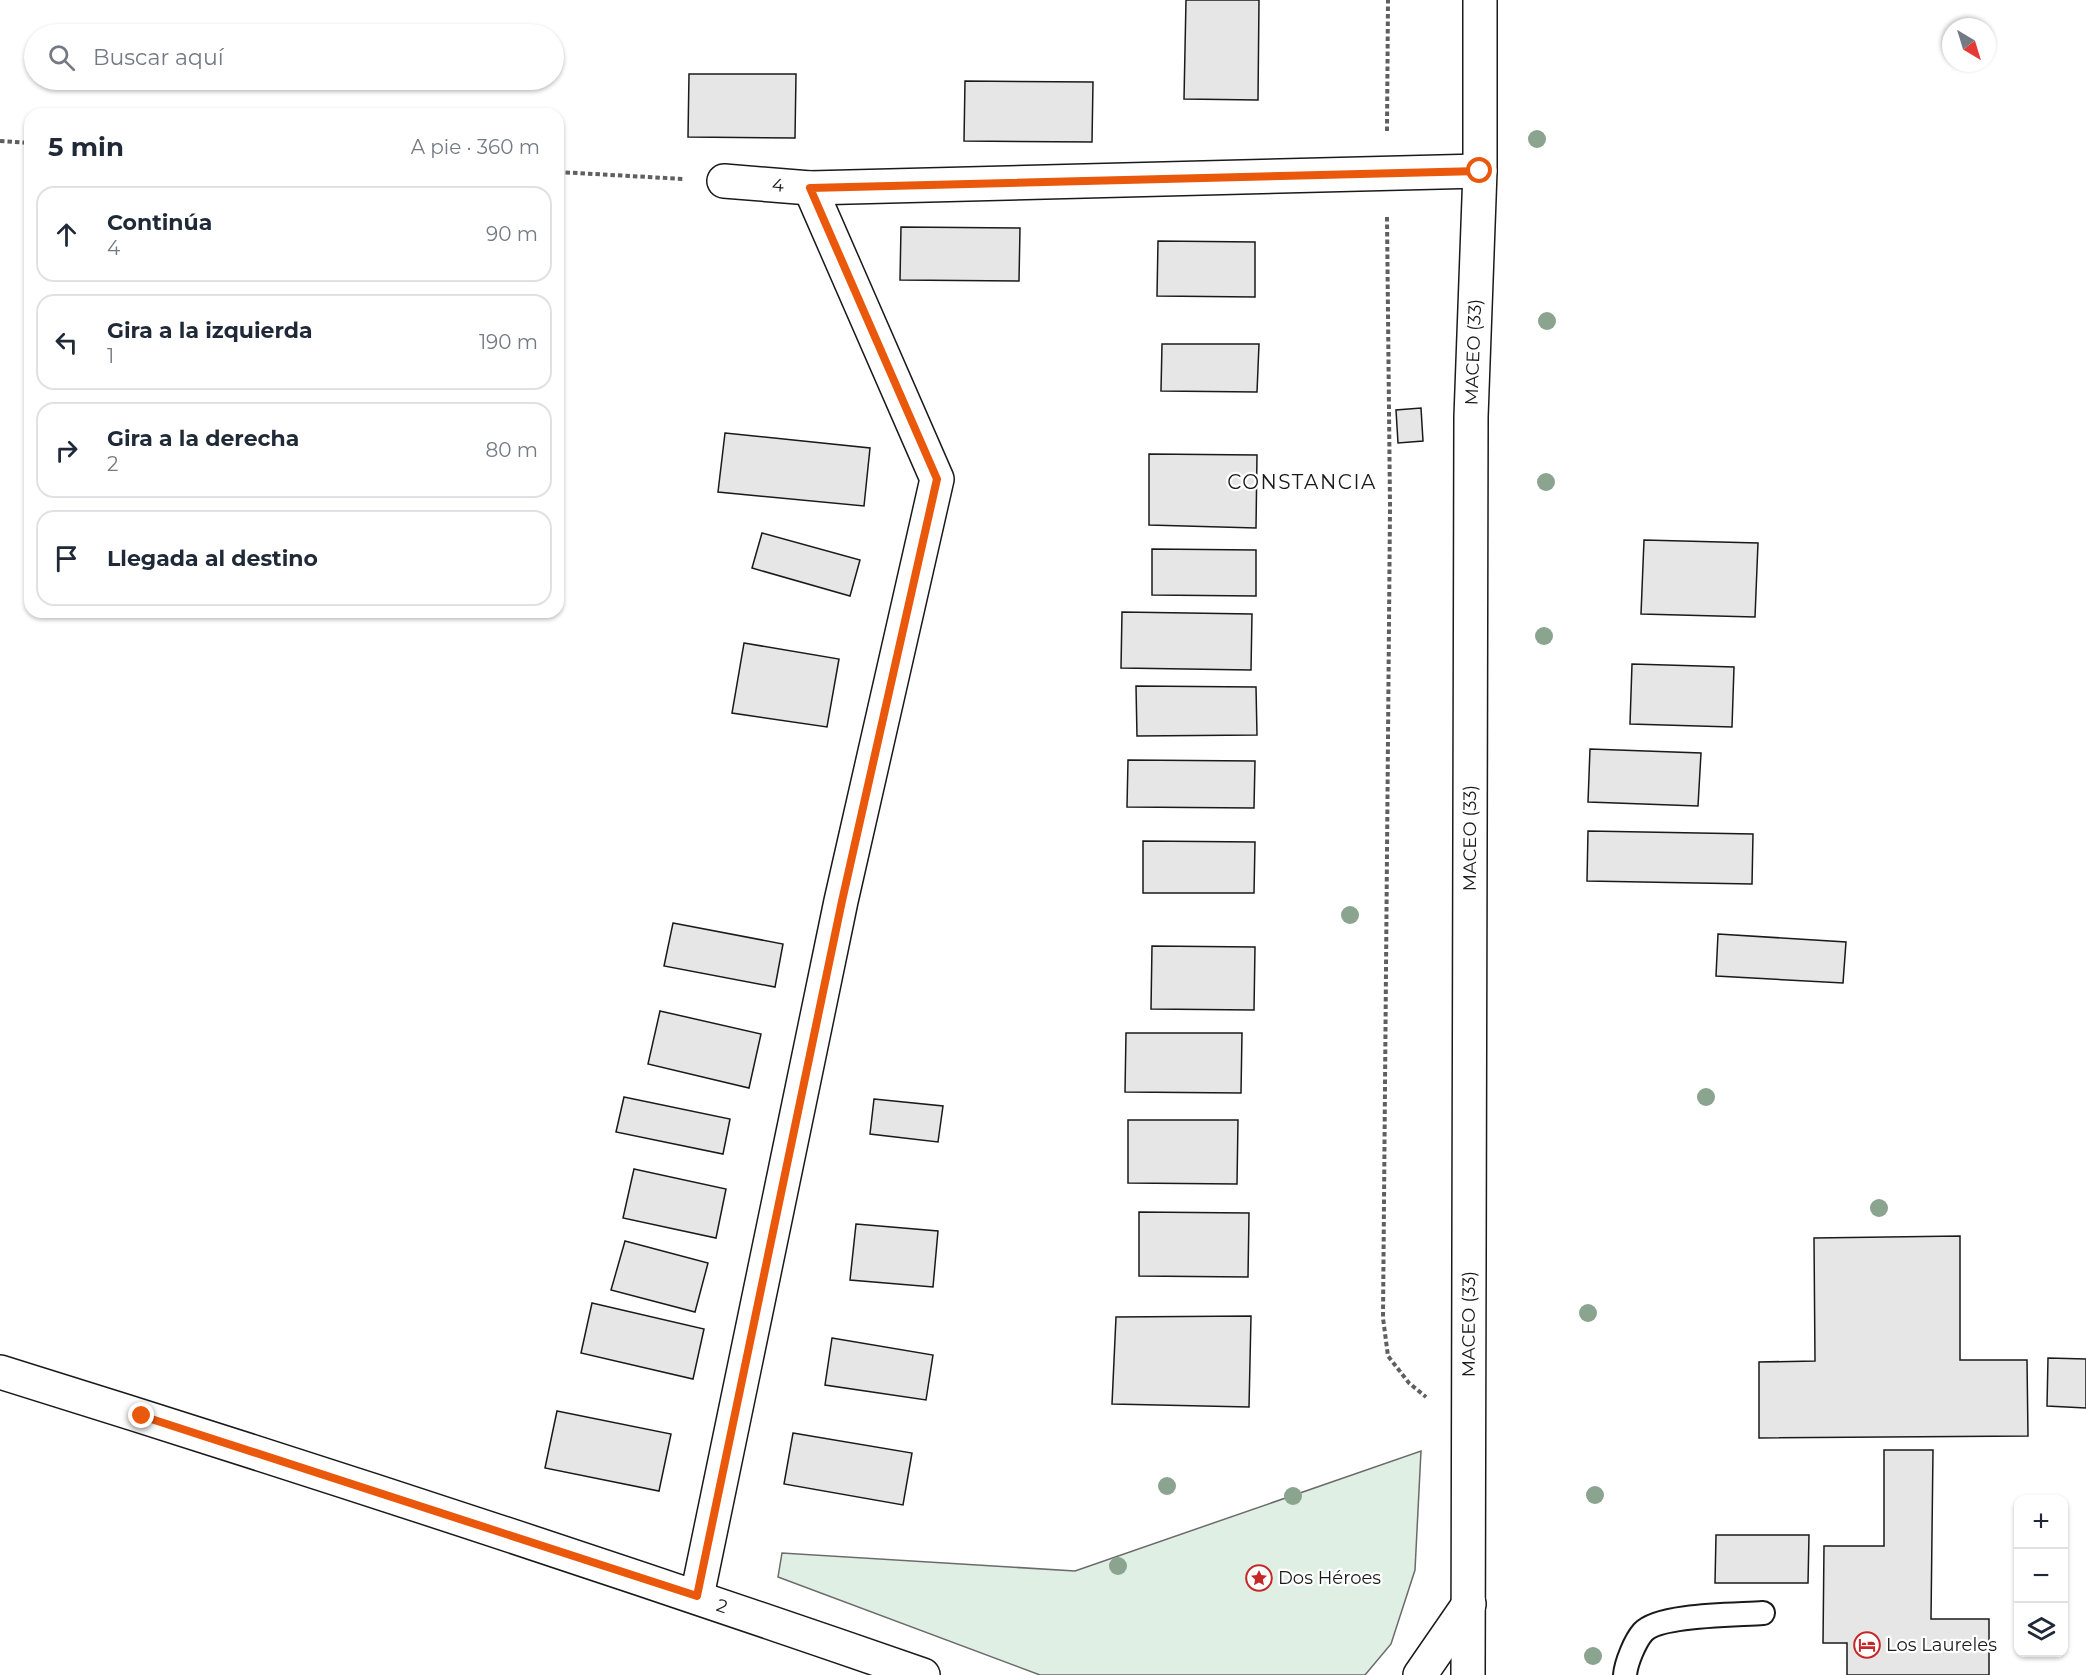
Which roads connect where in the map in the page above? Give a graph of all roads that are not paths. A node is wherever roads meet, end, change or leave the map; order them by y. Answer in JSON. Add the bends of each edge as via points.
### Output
{"nodes":[{"id":1,"x":1480,"y":0,"type":"edge"},
{"id":2,"x":1480,"y":171,"type":"junction"},
{"id":3,"x":724,"y":181,"type":"road end"},
{"id":4,"x":810,"y":188,"type":"junction"},
{"id":5,"x":0,"y":1372,"type":"edge"},
{"id":6,"x":697,"y":1596,"type":"junction"},
{"id":7,"x":1469,"y":1604,"type":"junction"},
{"id":8,"x":1763,"y":1613,"type":"dead end"},
{"id":9,"x":923,"y":1675,"type":"edge"},
{"id":10,"x":1420,"y":1675,"type":"edge"},
{"id":11,"x":1468,"y":1675,"type":"edge"},
{"id":12,"x":1624,"y":1675,"type":"edge"}],
"edges":[{"from":1,"to":2,"type":"street","name":"MACEO (33)"},
{"from":2,"to":4,"type":"street","name":"4"},
{"from":2,"to":7,"type":"street","name":"MACEO (33)","via":[[1471,417]]},
{"from":3,"to":4,"type":"street","name":"4"},
{"from":4,"to":6,"type":"street","via":[[937,479],[842,901]]},
{"from":5,"to":6,"type":"street","name":"2"},
{"from":6,"to":9,"type":"street","name":"2"},
{"from":7,"to":10,"type":"street"},
{"from":7,"to":11,"type":"street","name":"MACEO (33)"},
{"from":8,"to":12,"type":"lane","via":[[1668,1620],[1644,1631]]}]}
